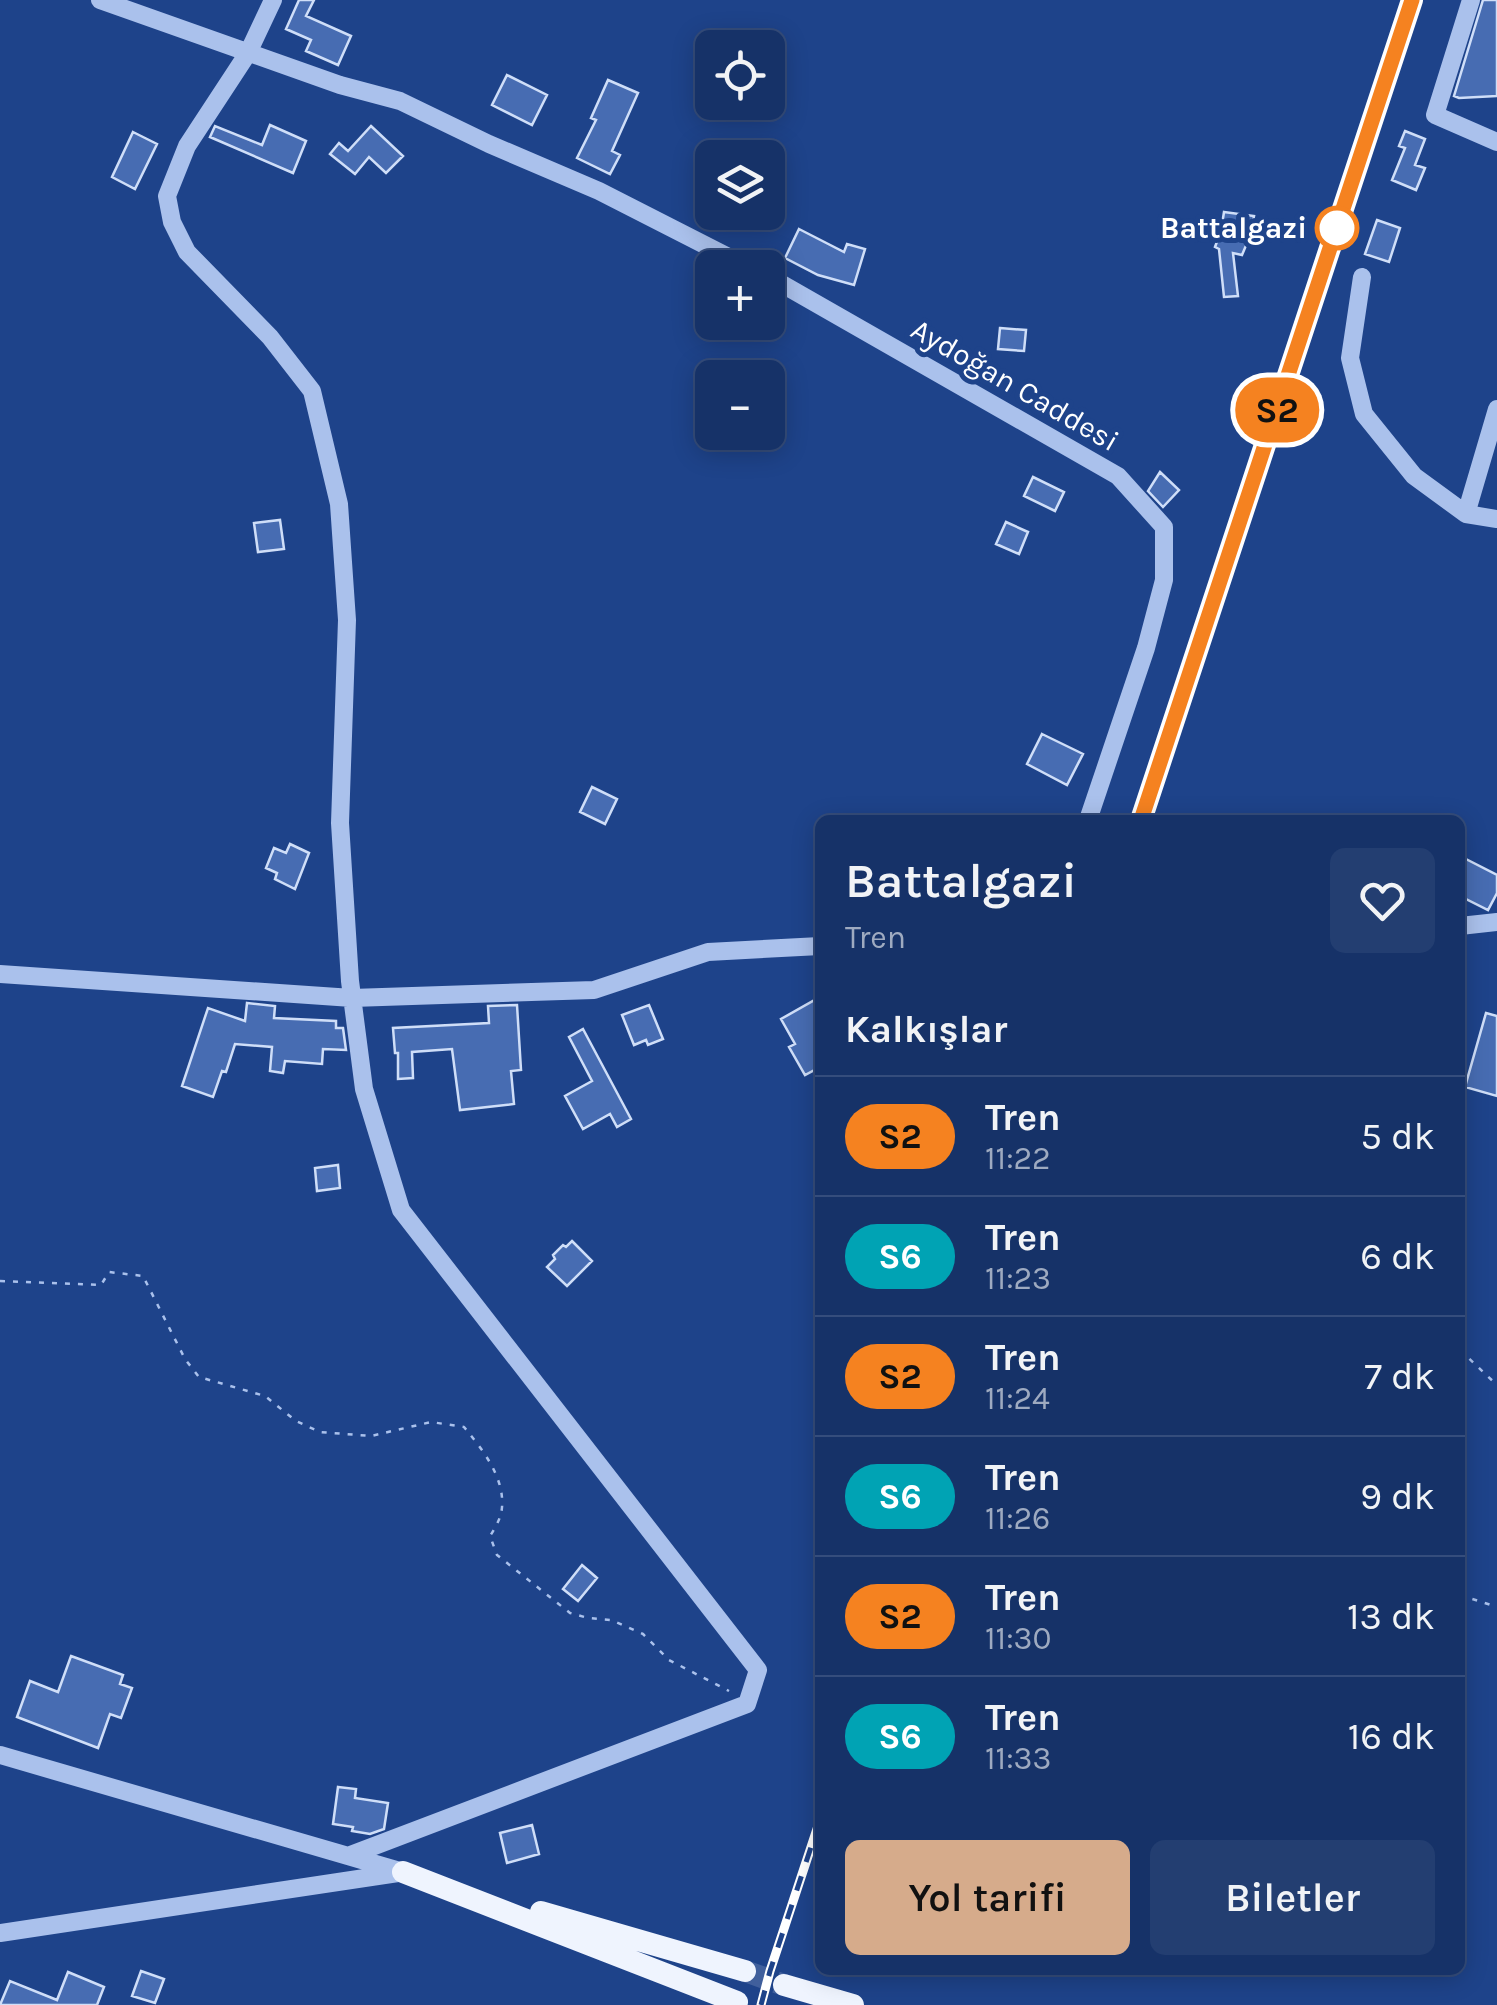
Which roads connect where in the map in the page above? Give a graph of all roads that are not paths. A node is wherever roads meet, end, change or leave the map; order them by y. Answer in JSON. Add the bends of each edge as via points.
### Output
{"nodes":[{"id":1,"x":100,"y":0,"type":"edge"},
{"id":2,"x":273,"y":0,"type":"edge"},
{"id":3,"x":1471,"y":0,"type":"edge"},
{"id":4,"x":248,"y":53,"type":"junction"},
{"id":5,"x":1497,"y":142,"type":"edge"},
{"id":6,"x":714,"y":250,"type":"edge"},
{"id":7,"x":1362,"y":277,"type":"dead end"},
{"id":8,"x":785,"y":286,"type":"edge"},
{"id":9,"x":1497,"y":409,"type":"edge"},
{"id":10,"x":1466,"y":514,"type":"junction"},
{"id":11,"x":1497,"y":519,"type":"edge"},
{"id":12,"x":1090,"y":815,"type":"edge"},
{"id":13,"x":1497,"y":922,"type":"edge"},
{"id":14,"x":1465,"y":925,"type":"edge"},
{"id":15,"x":815,"y":946,"type":"edge"},
{"id":16,"x":0,"y":974,"type":"edge"},
{"id":17,"x":352,"y":998,"type":"junction"},
{"id":18,"x":0,"y":1755,"type":"edge"},
{"id":19,"x":348,"y":1856,"type":"junction"},
{"id":20,"x":403,"y":1872,"type":"junction"},
{"id":21,"x":0,"y":1932,"type":"edge"},
{"id":22,"x":745,"y":1972,"type":"tunnel mouth"},
{"id":23,"x":784,"y":1984,"type":"tunnel mouth"},
{"id":24,"x":737,"y":2002,"type":"dead end"},
{"id":25,"x":852,"y":2005,"type":"edge"}],
"edges":[{"from":1,"to":4,"type":"street"},
{"from":2,"to":4,"type":"street"},
{"from":3,"to":5,"type":"street","via":[[1435,115]]},
{"from":4,"to":6,"type":"street","via":[[400,102]]},
{"from":4,"to":17,"type":"street","via":[[187,146],[167,196],[187,252],[312,391],[339,504],[347,620],[340,824]]},
{"from":7,"to":10,"type":"street","via":[[1350,358],[1364,414],[1414,476]]},
{"from":8,"to":12,"type":"street","name":"Aydoğan Caddesi","via":[[1118,476],[1164,527],[1164,580]]},
{"from":9,"to":10,"type":"street"},
{"from":10,"to":11,"type":"street"},
{"from":13,"to":14,"type":"street"},
{"from":15,"to":17,"type":"street","via":[[708,952],[594,990]]},
{"from":16,"to":17,"type":"street"},
{"from":17,"to":19,"type":"street","via":[[364,1089],[401,1210],[758,1670],[748,1704]]},
{"from":18,"to":19,"type":"street"},
{"from":19,"to":20,"type":"street"},
{"from":20,"to":21,"type":"street"},
{"from":20,"to":22,"type":"main road"},
{"from":20,"to":24,"type":"main road"},
{"from":23,"to":25,"type":"main road"}]}
